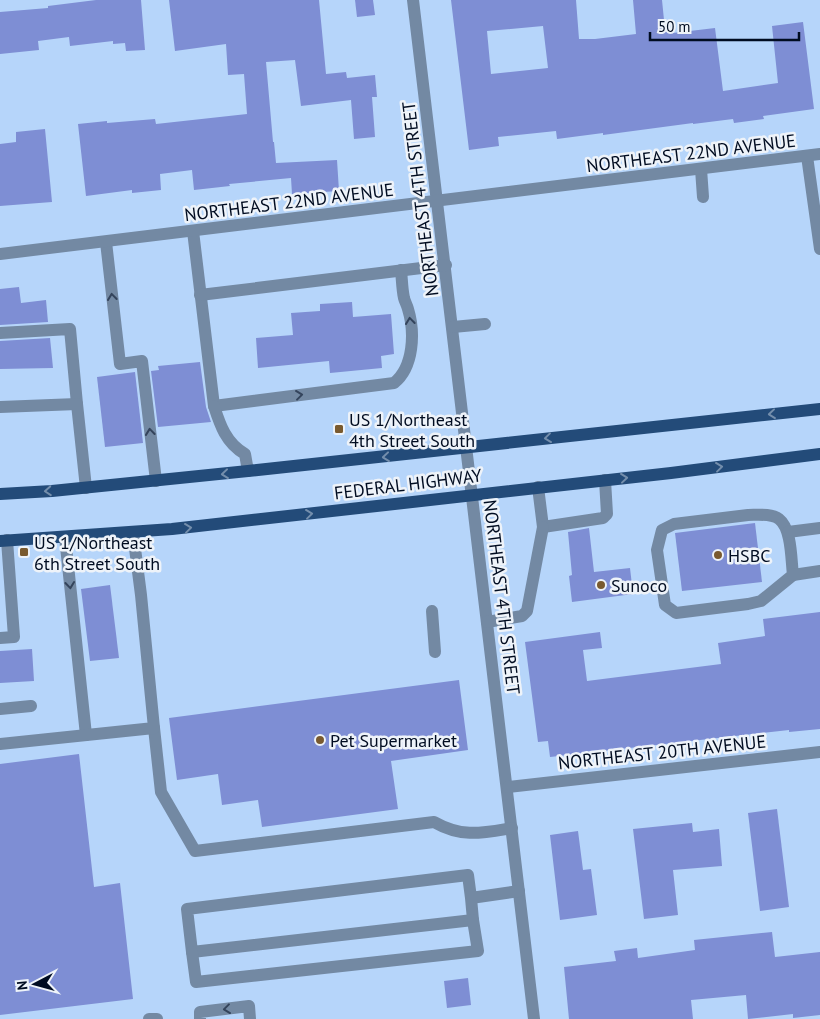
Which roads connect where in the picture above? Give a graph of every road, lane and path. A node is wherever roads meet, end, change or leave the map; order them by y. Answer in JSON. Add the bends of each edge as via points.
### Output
{"nodes":[{"id":1,"x":413,"y":0,"type":"edge"},
{"id":2,"x":820,"y":154,"type":"edge"},
{"id":3,"x":807,"y":156,"type":"junction"},
{"id":4,"x":701,"y":169,"type":"junction"},
{"id":5,"x":703,"y":197,"type":"dead end"},
{"id":6,"x":438,"y":202,"type":"junction"},
{"id":7,"x":193,"y":231,"type":"junction"},
{"id":8,"x":106,"y":242,"type":"junction"},
{"id":9,"x":820,"y":249,"type":"edge"},
{"id":10,"x":0,"y":254,"type":"edge"},
{"id":11,"x":446,"y":265,"type":"junction"},
{"id":12,"x":401,"y":270,"type":"junction"},
{"id":13,"x":200,"y":295,"type":"junction"},
{"id":14,"x":485,"y":324,"type":"dead end"},
{"id":15,"x":453,"y":327,"type":"junction"},
{"id":16,"x":0,"y":333,"type":"edge"},
{"id":17,"x":77,"y":404,"type":"junction"},
{"id":18,"x":214,"y":406,"type":"junction"},
{"id":19,"x":0,"y":407,"type":"edge"},
{"id":20,"x":820,"y":408,"type":"edge"},
{"id":21,"x":466,"y":448,"type":"junction"},
{"id":22,"x":820,"y":454,"type":"edge"},
{"id":23,"x":248,"y":471,"type":"junction"},
{"id":24,"x":605,"y":480,"type":"junction"},
{"id":25,"x":156,"y":481,"type":"junction"},
{"id":26,"x":538,"y":487,"type":"junction"},
{"id":27,"x":86,"y":488,"type":"junction"},
{"id":28,"x":0,"y":494,"type":"edge"},
{"id":29,"x":471,"y":494,"type":"junction"},
{"id":30,"x":542,"y":527,"type":"junction"},
{"id":31,"x":820,"y":528,"type":"edge"},
{"id":32,"x":788,"y":532,"type":"junction"},
{"id":33,"x":133,"y":533,"type":"junction"},
{"id":34,"x":65,"y":536,"type":"junction"},
{"id":35,"x":3,"y":540,"type":"edge"},
{"id":36,"x":820,"y":571,"type":"edge"},
{"id":37,"x":793,"y":575,"type":"junction"},
{"id":38,"x":5,"y":592,"type":"edge"},
{"id":39,"x":432,"y":610,"type":"dead end"},
{"id":40,"x":6,"y":614,"type":"edge"},
{"id":41,"x":487,"y":622,"type":"junction"},
{"id":42,"x":0,"y":638,"type":"edge"},
{"id":43,"x":435,"y":652,"type":"dead end"},
{"id":44,"x":31,"y":706,"type":"dead end"},
{"id":45,"x":0,"y":709,"type":"edge"},
{"id":46,"x":154,"y":728,"type":"junction"},
{"id":47,"x":86,"y":735,"type":"junction"},
{"id":48,"x":0,"y":744,"type":"edge"},
{"id":49,"x":820,"y":752,"type":"edge"},
{"id":50,"x":508,"y":787,"type":"junction"},
{"id":51,"x":512,"y":828,"type":"junction"},
{"id":52,"x":519,"y":892,"type":"junction"},
{"id":53,"x":471,"y":898,"type":"junction"},
{"id":54,"x":473,"y":920,"type":"junction"},
{"id":55,"x":192,"y":952,"type":"junction"},
{"id":56,"x":149,"y":1019,"type":"edge"},
{"id":57,"x":157,"y":1019,"type":"edge"},
{"id":58,"x":200,"y":1019,"type":"edge"},
{"id":59,"x":250,"y":1019,"type":"edge"},
{"id":60,"x":534,"y":1019,"type":"edge"}],
"edges":[{"from":1,"to":6,"type":"street","name":"NORTHEAST 4TH STREET"},
{"from":2,"to":3,"type":"street","name":"NORTHEAST 22ND AVENUE"},
{"from":3,"to":4,"type":"street","name":"NORTHEAST 22ND AVENUE"},
{"from":3,"to":9,"type":"street"},
{"from":4,"to":5,"type":"street"},
{"from":4,"to":6,"type":"street","name":"NORTHEAST 22ND AVENUE"},
{"from":6,"to":7,"type":"street","name":"NORTHEAST 22ND AVENUE"},
{"from":6,"to":11,"type":"street","name":"NORTHEAST 4TH STREET"},
{"from":7,"to":8,"type":"street","name":"NORTHEAST 22ND AVENUE"},
{"from":7,"to":13,"type":"street"},
{"from":8,"to":10,"type":"street","name":"NORTHEAST 22ND AVENUE"},
{"from":25,"to":8,"type":"street","one_way":true,"via":[[142,361],[120,364]]},
{"from":11,"to":12,"type":"street"},
{"from":11,"to":15,"type":"street","name":"NORTHEAST 4TH STREET"},
{"from":12,"to":13,"type":"street"},
{"from":18,"to":12,"type":"street","one_way":true,"via":[[394,383],[402,377],[409,361],[412,341]]},
{"from":13,"to":18,"type":"street"},
{"from":14,"to":15,"type":"street"},
{"from":15,"to":21,"type":"street","name":"NORTHEAST 4TH STREET"},
{"from":16,"to":17,"type":"street","via":[[70,329]]},
{"from":17,"to":19,"type":"street"},
{"from":17,"to":27,"type":"street"},
{"from":18,"to":23,"type":"street","via":[[224,434],[245,454]]},
{"from":20,"to":21,"type":"main road","name":"FEDERAL HIGHWAY","one_way":true},
{"from":21,"to":23,"type":"main road","name":"FEDERAL HIGHWAY","one_way":true},
{"from":21,"to":29,"type":"street","name":"NORTHEAST 4TH STREET"},
{"from":24,"to":22,"type":"main road","name":"FEDERAL HIGHWAY","one_way":true},
{"from":23,"to":25,"type":"main road","name":"FEDERAL HIGHWAY","one_way":true},
{"from":24,"to":26,"type":"main road","name":"FEDERAL HIGHWAY"},
{"from":24,"to":30,"type":"street","via":[[607,514],[603,518]]},
{"from":25,"to":27,"type":"main road","name":"FEDERAL HIGHWAY"},
{"from":26,"to":29,"type":"main road","name":"FEDERAL HIGHWAY"},
{"from":26,"to":30,"type":"street"},
{"from":27,"to":28,"type":"main road","name":"FEDERAL HIGHWAY","one_way":true},
{"from":33,"to":29,"type":"main road","name":"FEDERAL HIGHWAY","one_way":true},
{"from":29,"to":41,"type":"street","name":"NORTHEAST 4TH STREET"},
{"from":30,"to":41,"type":"street","via":[[527,611],[522,616]]},
{"from":31,"to":32,"type":"street"},
{"from":32,"to":37,"type":"street"},
{"from":32,"to":37,"type":"street","via":[[779,519],[765,515],[674,524],[662,530],[657,550],[665,605],[676,613],[761,600]]},
{"from":33,"to":34,"type":"main road","name":"FEDERAL HIGHWAY"},
{"from":33,"to":46,"type":"street"},
{"from":34,"to":35,"type":"main road","name":"FEDERAL HIGHWAY"},
{"from":34,"to":47,"type":"street","one_way":true},
{"from":35,"to":38,"type":"street"},
{"from":36,"to":37,"type":"street"},
{"from":38,"to":40,"type":"street"},
{"from":39,"to":43,"type":"street"},
{"from":40,"to":42,"type":"street","via":[[14,637]]},
{"from":41,"to":50,"type":"street","name":"NORTHEAST 4TH STREET"},
{"from":44,"to":45,"type":"street"},
{"from":46,"to":47,"type":"street"},
{"from":46,"to":51,"type":"street","via":[[161,792],[195,850],[434,822],[455,832],[470,834]]},
{"from":47,"to":48,"type":"street"},
{"from":49,"to":50,"type":"street","name":"NORTHEAST 20TH AVENUE"},
{"from":50,"to":51,"type":"street","name":"NORTHEAST 4TH STREET"},
{"from":51,"to":52,"type":"street","name":"NORTHEAST 4TH STREET"},
{"from":52,"to":53,"type":"street"},
{"from":52,"to":60,"type":"street","name":"NORTHEAST 4TH STREET"},
{"from":53,"to":54,"type":"street"},
{"from":53,"to":55,"type":"street","via":[[468,875],[187,909]]},
{"from":54,"to":55,"type":"street"},
{"from":54,"to":55,"type":"street","via":[[478,951],[196,982]]},
{"from":56,"to":57,"type":"street"},
{"from":59,"to":58,"type":"street","one_way":true,"via":[[249,1006],[200,1012]]}]}
